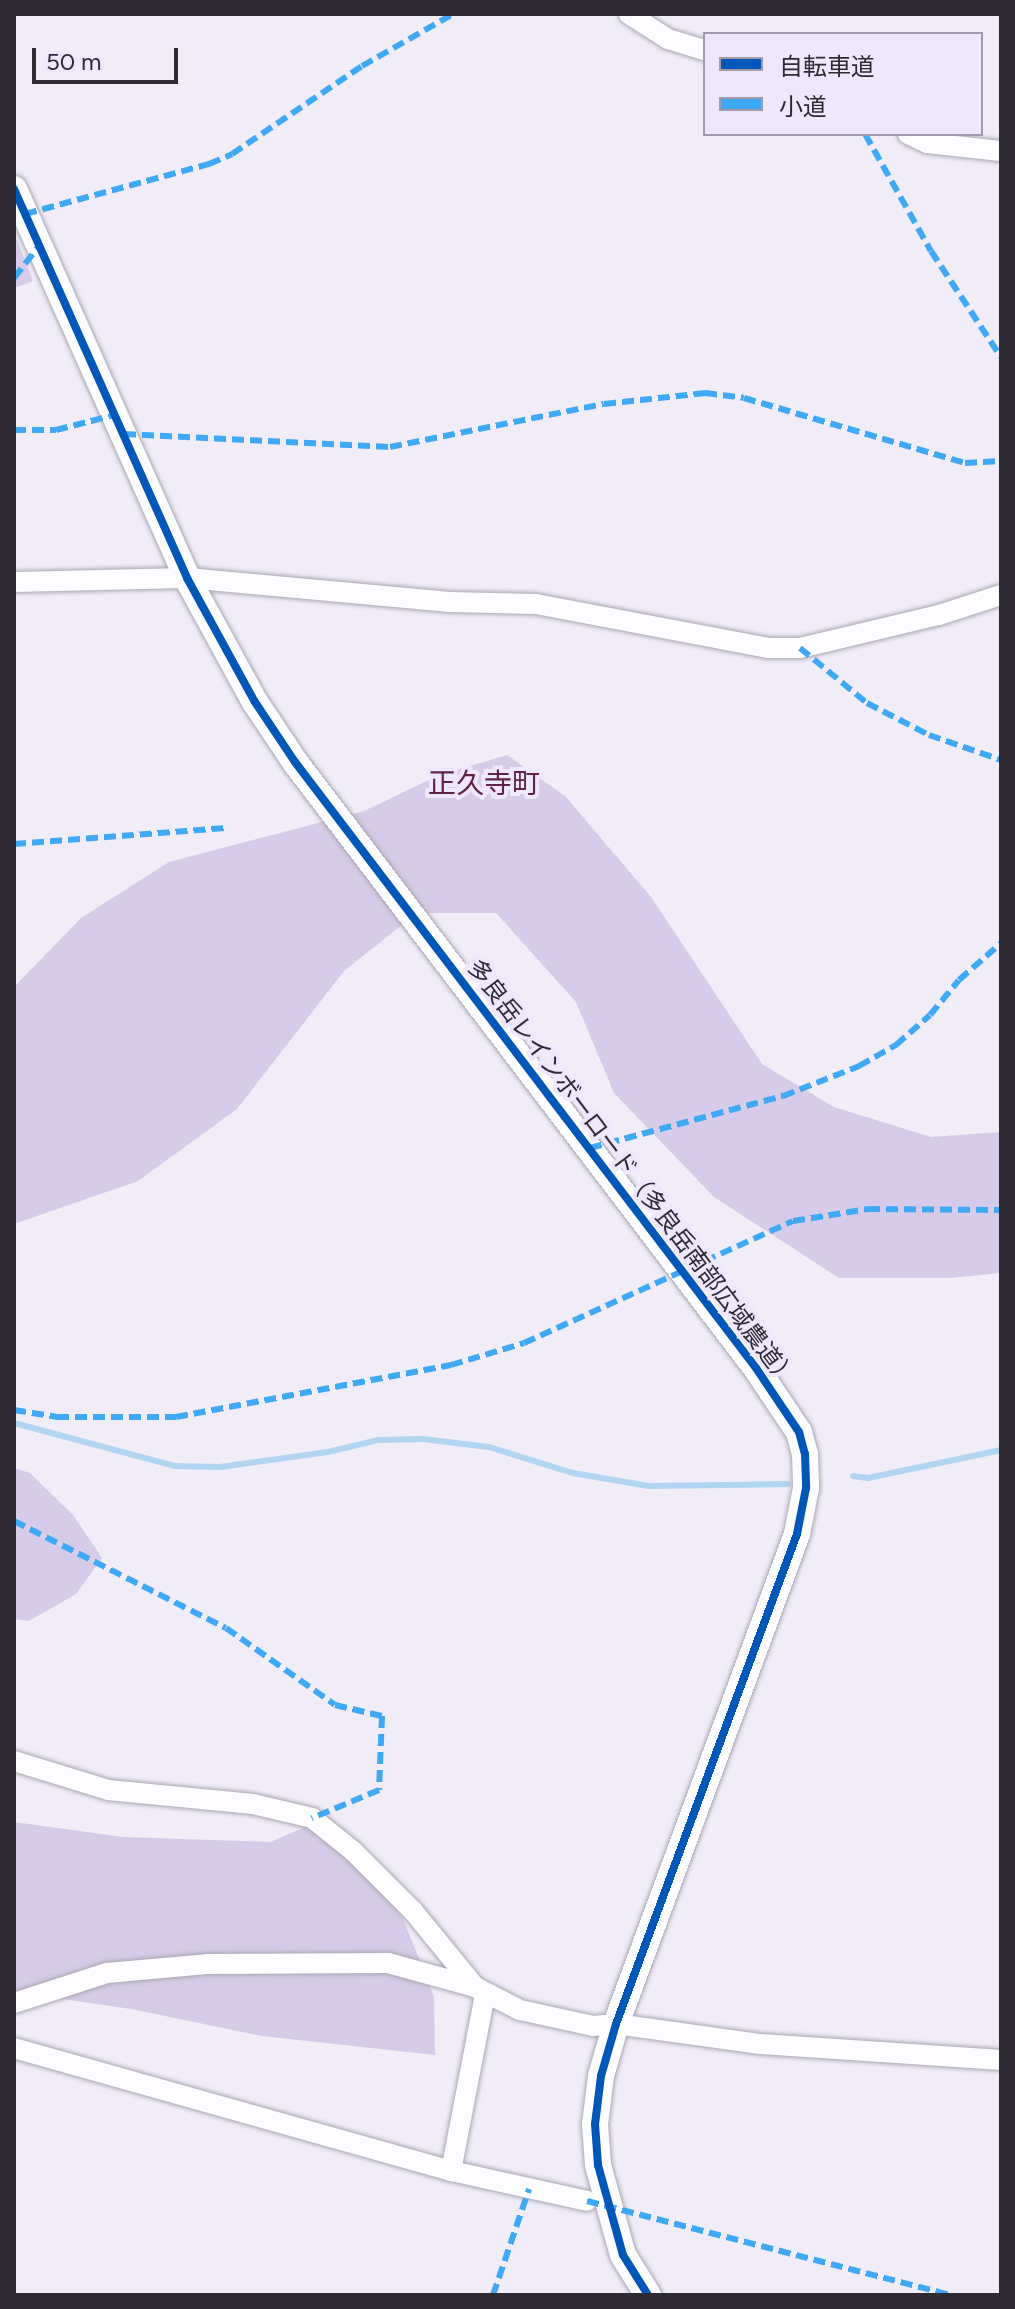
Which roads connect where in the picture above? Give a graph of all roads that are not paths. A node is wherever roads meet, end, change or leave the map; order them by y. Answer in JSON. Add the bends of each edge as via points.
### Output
{"nodes":[{"id":1,"x":629,"y":14,"type":"edge"},
{"id":2,"x":703,"y":49,"type":"edge"},
{"id":3,"x":912,"y":136,"type":"edge"},
{"id":4,"x":1001,"y":151,"type":"edge"},
{"id":5,"x":14,"y":189,"type":"edge"},
{"id":6,"x":187,"y":578,"type":"junction"},
{"id":7,"x":14,"y":582,"type":"edge"},
{"id":8,"x":1001,"y":595,"type":"edge"},
{"id":9,"x":14,"y":1761,"type":"edge"},
{"id":10,"x":480,"y":1991,"type":"junction"},
{"id":11,"x":14,"y":2003,"type":"edge"},
{"id":12,"x":616,"y":2024,"type":"junction"},
{"id":13,"x":14,"y":2048,"type":"edge"},
{"id":14,"x":1001,"y":2060,"type":"edge"},
{"id":15,"x":451,"y":2171,"type":"junction"},
{"id":16,"x":587,"y":2201,"type":"dead end"},
{"id":17,"x":648,"y":2295,"type":"edge"}],
"edges":[{"from":1,"to":2,"type":"street","via":[[668,39]]},
{"from":3,"to":4,"type":"street","via":[[927,143]]},
{"from":5,"to":6,"type":"street","name":"多良岳レインボーロード（多良岳南部広域農道）"},
{"from":6,"to":7,"type":"street"},
{"from":6,"to":8,"type":"street","via":[[450,602],[536,604],[768,648],[800,648]]},
{"from":6,"to":12,"type":"street","name":"多良岳レインボーロード（多良岳南部広域農道）","via":[[247,689],[295,762],[554,1099],[799,1432],[806,1488],[797,1534]]},
{"from":9,"to":10,"type":"street","via":[[108,1790],[253,1804],[312,1818],[413,1911]]},
{"from":10,"to":11,"type":"street","via":[[388,1963],[207,1964],[107,1973]]},
{"from":10,"to":12,"type":"street","via":[[520,2010],[593,2026]]},
{"from":10,"to":15,"type":"street"},
{"from":12,"to":14,"type":"street","via":[[761,2044]]},
{"from":12,"to":17,"type":"street","name":"多良岳レインボーロード（多良岳南部広域農道）","via":[[601,2076],[595,2124],[598,2165],[623,2255]]},
{"from":13,"to":15,"type":"street"},
{"from":15,"to":16,"type":"street"}]}
